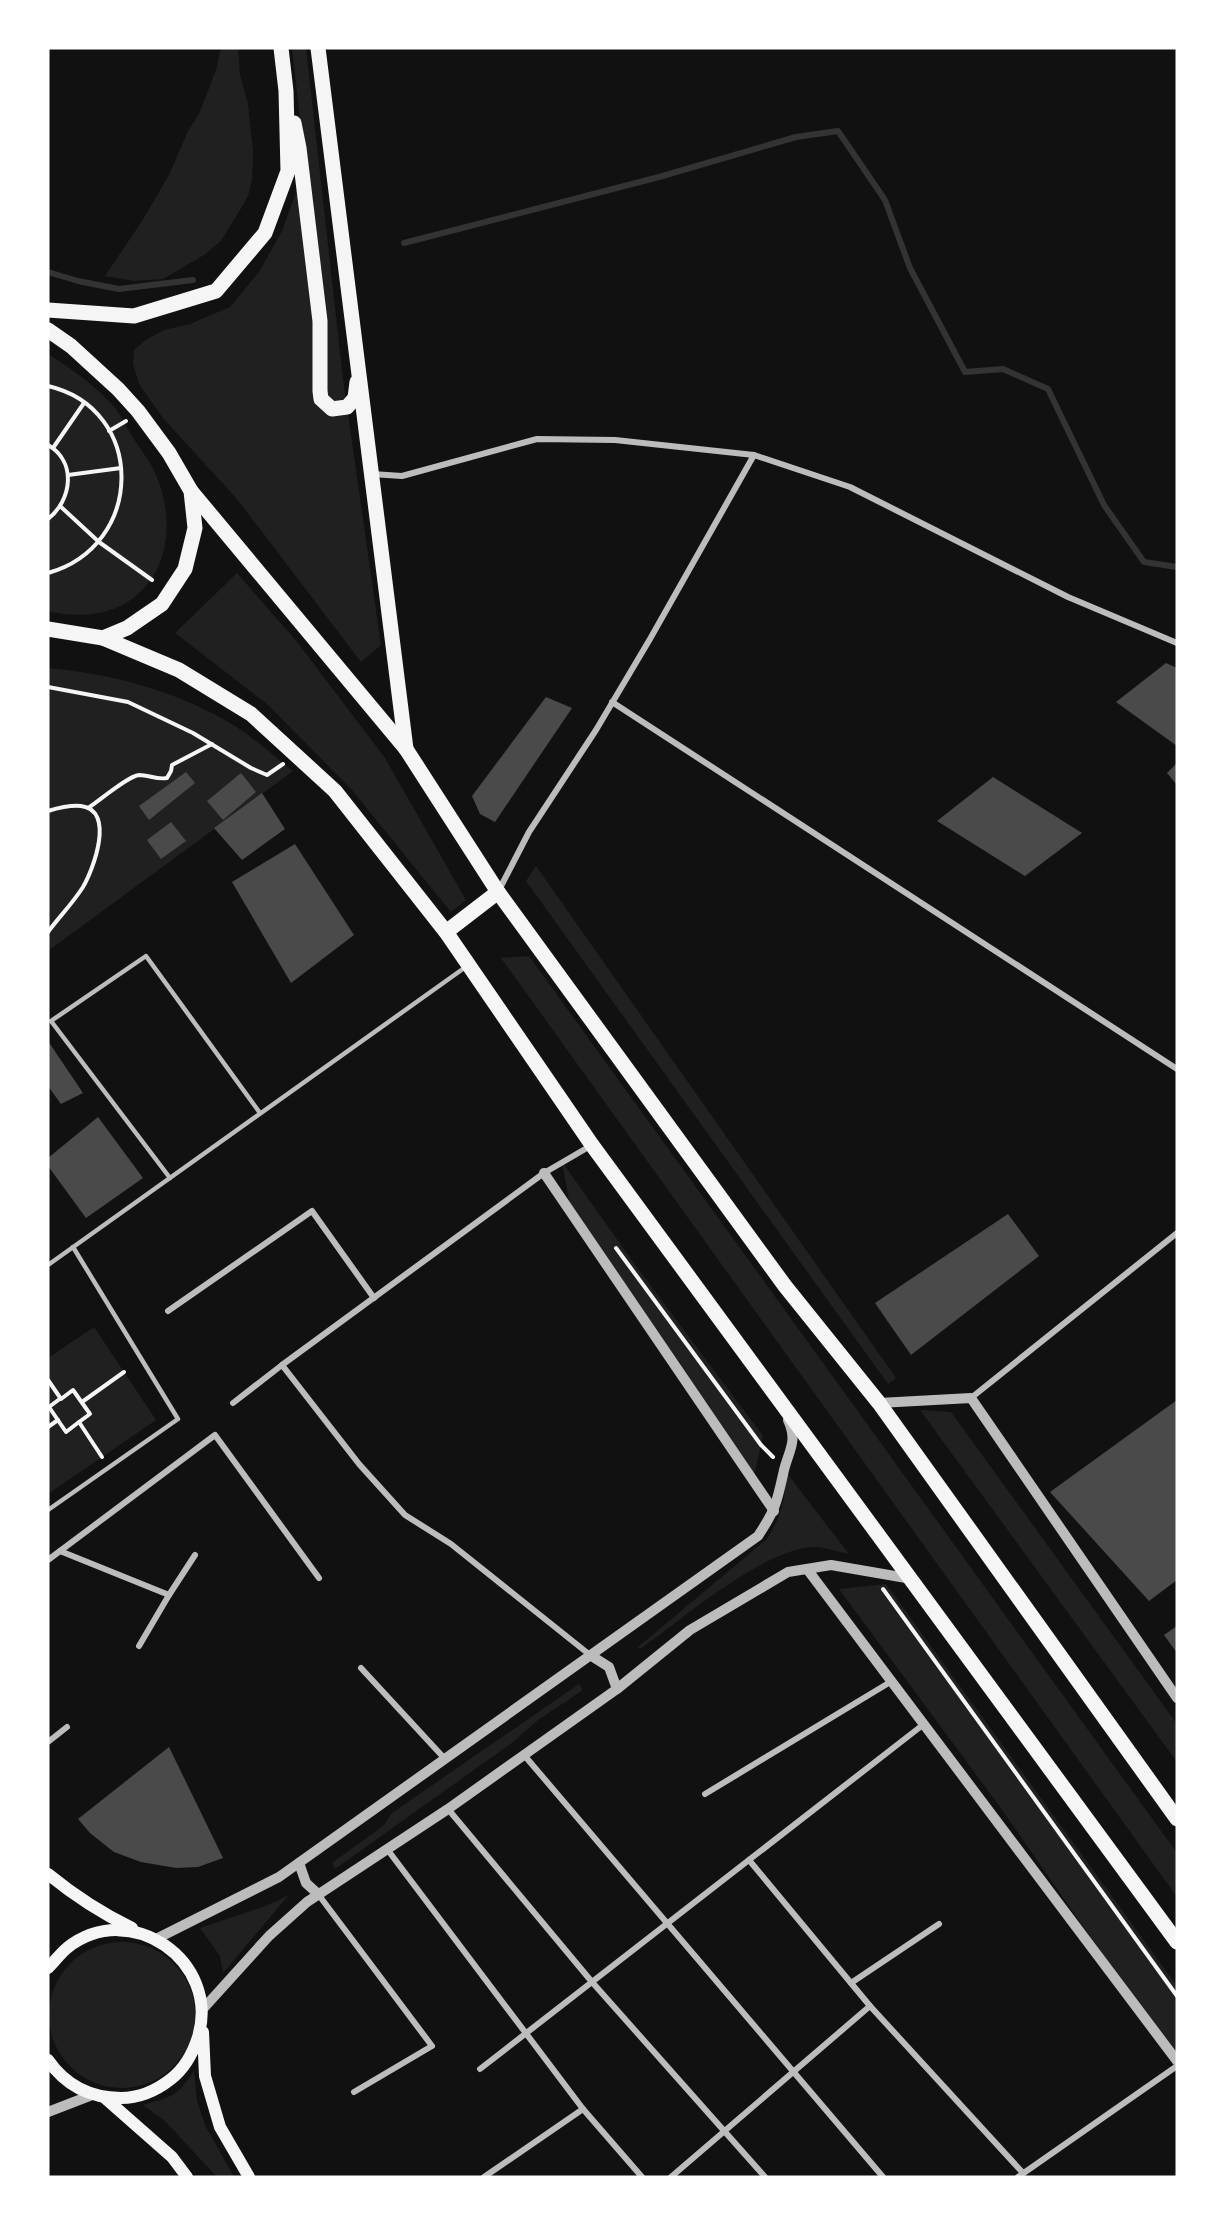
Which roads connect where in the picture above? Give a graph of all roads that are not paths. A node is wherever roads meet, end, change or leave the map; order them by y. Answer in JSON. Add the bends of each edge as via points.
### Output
{"nodes":[{"id":1,"x":281,"y":48,"type":"edge"},
{"id":2,"x":318,"y":48,"type":"edge"},
{"id":3,"x":286,"y":91,"type":"junction"},
{"id":4,"x":48,"y":310,"type":"edge"},
{"id":5,"x":48,"y":330,"type":"edge"},
{"id":6,"x":359,"y":368,"type":"junction"},
{"id":7,"x":754,"y":455,"type":"junction"},
{"id":8,"x":372,"y":474,"type":"junction"},
{"id":9,"x":191,"y":491,"type":"junction"},
{"id":10,"x":48,"y":629,"type":"edge"},
{"id":11,"x":103,"y":638,"type":"junction"},
{"id":12,"x":1177,"y":643,"type":"edge"},
{"id":13,"x":612,"y":702,"type":"junction"},
{"id":14,"x":406,"y":749,"type":"junction"},
{"id":15,"x":498,"y":892,"type":"junction"},
{"id":16,"x":446,"y":932,"type":"junction"},
{"id":17,"x":469,"y":964,"type":"junction"},
{"id":18,"x":1177,"y":1070,"type":"edge"},
{"id":19,"x":260,"y":1113,"type":"junction"},
{"id":20,"x":592,"y":1145,"type":"junction"},
{"id":21,"x":544,"y":1173,"type":"junction"},
{"id":22,"x":170,"y":1178,"type":"junction"},
{"id":23,"x":1177,"y":1233,"type":"edge"},
{"id":24,"x":73,"y":1247,"type":"junction"},
{"id":25,"x":48,"y":1265,"type":"edge"},
{"id":26,"x":374,"y":1298,"type":"junction"},
{"id":27,"x":168,"y":1311,"type":"dead end"},
{"id":28,"x":282,"y":1365,"type":"junction"},
{"id":29,"x":775,"y":1392,"type":"junction"},
{"id":30,"x":970,"y":1398,"type":"junction"},
{"id":31,"x":233,"y":1403,"type":"dead end"},
{"id":32,"x":879,"y":1403,"type":"junction"},
{"id":33,"x":48,"y":1510,"type":"edge"},
{"id":34,"x":774,"y":1511,"type":"junction"},
{"id":35,"x":60,"y":1551,"type":"junction"},
{"id":36,"x":195,"y":1555,"type":"dead end"},
{"id":37,"x":48,"y":1560,"type":"edge"},
{"id":38,"x":807,"y":1569,"type":"junction"},
{"id":39,"x":320,"y":1578,"type":"dead end"},
{"id":40,"x":912,"y":1579,"type":"junction"},
{"id":41,"x":169,"y":1595,"type":"junction"},
{"id":42,"x":139,"y":1646,"type":"dead end"},
{"id":43,"x":590,"y":1655,"type":"junction"},
{"id":44,"x":361,"y":1668,"type":"dead end"},
{"id":45,"x":892,"y":1681,"type":"junction"},
{"id":46,"x":617,"y":1689,"type":"junction"},
{"id":47,"x":1177,"y":1698,"type":"edge"},
{"id":48,"x":924,"y":1724,"type":"junction"},
{"id":49,"x":67,"y":1727,"type":"dead end"},
{"id":50,"x":48,"y":1742,"type":"edge"},
{"id":51,"x":524,"y":1755,"type":"junction"},
{"id":52,"x":445,"y":1759,"type":"junction"},
{"id":53,"x":705,"y":1794,"type":"dead end"},
{"id":54,"x":448,"y":1809,"type":"junction"},
{"id":55,"x":1177,"y":1819,"type":"edge"},
{"id":56,"x":387,"y":1849,"type":"junction"},
{"id":57,"x":748,"y":1860,"type":"junction"},
{"id":58,"x":299,"y":1863,"type":"junction"},
{"id":59,"x":48,"y":1874,"type":"edge"},
{"id":60,"x":318,"y":1894,"type":"junction"},
{"id":61,"x":668,"y":1923,"type":"junction"},
{"id":62,"x":939,"y":1924,"type":"dead end"},
{"id":63,"x":151,"y":1937,"type":"junction"},
{"id":64,"x":1177,"y":1942,"type":"edge"},
{"id":65,"x":48,"y":1968,"type":"edge"},
{"id":66,"x":592,"y":1982,"type":"junction"},
{"id":67,"x":851,"y":1983,"type":"junction"},
{"id":68,"x":870,"y":2006,"type":"junction"},
{"id":69,"x":202,"y":2010,"type":"junction"},
{"id":70,"x":202,"y":2024,"type":"junction"},
{"id":71,"x":527,"y":2032,"type":"junction"},
{"id":72,"x":48,"y":2060,"type":"edge"},
{"id":73,"x":1177,"y":2061,"type":"edge"},
{"id":74,"x":1177,"y":2066,"type":"edge"},
{"id":75,"x":480,"y":2069,"type":"dead end"},
{"id":76,"x":793,"y":2072,"type":"junction"},
{"id":77,"x":354,"y":2092,"type":"dead end"},
{"id":78,"x":98,"y":2096,"type":"junction"},
{"id":79,"x":584,"y":2109,"type":"junction"},
{"id":80,"x":48,"y":2112,"type":"edge"},
{"id":81,"x":723,"y":2131,"type":"junction"},
{"id":82,"x":1021,"y":2175,"type":"edge"},
{"id":83,"x":187,"y":2177,"type":"edge"},
{"id":84,"x":249,"y":2177,"type":"edge"},
{"id":85,"x":484,"y":2177,"type":"edge"},
{"id":86,"x":642,"y":2177,"type":"edge"},
{"id":87,"x":671,"y":2177,"type":"edge"},
{"id":88,"x":765,"y":2177,"type":"edge"},
{"id":89,"x":883,"y":2177,"type":"edge"}],
"edges":[{"from":1,"to":3,"type":"main road"},
{"from":2,"to":6,"type":"main road"},
{"from":3,"to":4,"type":"main road","via":[[288,171],[265,233],[216,291],[135,316]]},
{"from":3,"to":6,"type":"main road","via":[[299,148],[320,321],[320,391],[326,405],[336,409],[350,405],[355,398]]},
{"from":5,"to":9,"type":"main road","via":[[79,353],[138,411]]},
{"from":6,"to":8,"type":"main road"},
{"from":7,"to":8,"type":"street","via":[[615,440],[537,439],[402,476]]},
{"from":7,"to":12,"type":"street","via":[[850,487],[1068,597]]},
{"from":7,"to":13,"type":"street"},
{"from":8,"to":14,"type":"main road"},
{"from":9,"to":11,"type":"main road","via":[[195,528],[185,569],[162,604],[127,628]]},
{"from":9,"to":14,"type":"main road"},
{"from":10,"to":11,"type":"main road"},
{"from":11,"to":16,"type":"main road","via":[[179,670],[251,714],[335,791]]},
{"from":13,"to":15,"type":"street","via":[[529,832]]},
{"from":13,"to":18,"type":"street"},
{"from":14,"to":15,"type":"main road"},
{"from":15,"to":16,"type":"main road"},
{"from":15,"to":32,"type":"main road","via":[[785,1286]]},
{"from":16,"to":17,"type":"main road"},
{"from":17,"to":19,"type":"lane"},
{"from":17,"to":20,"type":"main road"},
{"from":19,"to":22,"type":"lane"},
{"from":19,"to":22,"type":"lane","via":[[146,956],[51,1021]]},
{"from":20,"to":21,"type":"street"},
{"from":20,"to":29,"type":"main road"},
{"from":21,"to":26,"type":"street"},
{"from":21,"to":34,"type":"street"},
{"from":22,"to":24,"type":"lane"},
{"from":23,"to":30,"type":"street"},
{"from":24,"to":25,"type":"lane"},
{"from":24,"to":33,"type":"lane","via":[[178,1419]]},
{"from":26,"to":27,"type":"street","via":[[312,1211]]},
{"from":26,"to":28,"type":"street"},
{"from":28,"to":31,"type":"street"},
{"from":28,"to":43,"type":"street","via":[[359,1464],[405,1515],[451,1544]]},
{"from":29,"to":34,"type":"street","via":[[793,1431],[792,1450]]},
{"from":29,"to":40,"type":"main road"},
{"from":30,"to":32,"type":"street"},
{"from":30,"to":47,"type":"street"},
{"from":32,"to":55,"type":"main road"},
{"from":34,"to":43,"type":"street","via":[[758,1536]]},
{"from":35,"to":37,"type":"street"},
{"from":35,"to":39,"type":"street","via":[[215,1435]]},
{"from":35,"to":41,"type":"street"},
{"from":36,"to":41,"type":"street"},
{"from":38,"to":40,"type":"street","via":[[831,1565]]},
{"from":38,"to":45,"type":"street"},
{"from":38,"to":46,"type":"street","via":[[788,1572],[690,1630]]},
{"from":40,"to":64,"type":"main road"},
{"from":41,"to":42,"type":"street"},
{"from":43,"to":46,"type":"street","via":[[609,1667]]},
{"from":43,"to":52,"type":"street"},
{"from":44,"to":52,"type":"street"},
{"from":45,"to":48,"type":"street"},
{"from":45,"to":53,"type":"street"},
{"from":46,"to":51,"type":"street"},
{"from":48,"to":57,"type":"street"},
{"from":48,"to":73,"type":"street"},
{"from":49,"to":50,"type":"street"},
{"from":51,"to":54,"type":"street"},
{"from":51,"to":61,"type":"street"},
{"from":52,"to":58,"type":"street"},
{"from":54,"to":56,"type":"street"},
{"from":54,"to":66,"type":"street"},
{"from":56,"to":60,"type":"street"},
{"from":56,"to":71,"type":"street"},
{"from":57,"to":61,"type":"street"},
{"from":57,"to":67,"type":"street"},
{"from":58,"to":60,"type":"street","via":[[306,1883]]},
{"from":58,"to":63,"type":"street","via":[[240,1897]]},
{"from":59,"to":63,"type":"main road","via":[[104,1915]]},
{"from":60,"to":69,"type":"street","via":[[269,1936]]},
{"from":60,"to":77,"type":"street","via":[[432,2046]]},
{"from":61,"to":66,"type":"street"},
{"from":61,"to":76,"type":"street"},
{"from":62,"to":67,"type":"street"},
{"from":63,"to":65,"type":"main road","via":[[119,1930],[92,1935],[67,1948]]},
{"from":63,"to":69,"type":"main road","via":[[174,1951],[189,1968]]},
{"from":66,"to":71,"type":"street"},
{"from":66,"to":81,"type":"street"},
{"from":67,"to":68,"type":"street"},
{"from":68,"to":76,"type":"street"},
{"from":68,"to":82,"type":"street"},
{"from":69,"to":70,"type":"main road"},
{"from":70,"to":78,"type":"main road","via":[[194,2050],[179,2073],[158,2089],[132,2098]]},
{"from":70,"to":84,"type":"main road","via":[[205,2076],[220,2127]]},
{"from":71,"to":75,"type":"street"},
{"from":71,"to":79,"type":"street"},
{"from":72,"to":78,"type":"main road","via":[[72,2085]]},
{"from":74,"to":82,"type":"street"},
{"from":76,"to":81,"type":"street"},
{"from":76,"to":89,"type":"street"},
{"from":78,"to":80,"type":"street"},
{"from":78,"to":83,"type":"main road","via":[[172,2157]]},
{"from":79,"to":85,"type":"street"},
{"from":79,"to":86,"type":"street"},
{"from":81,"to":87,"type":"street"},
{"from":81,"to":88,"type":"street"}]}
